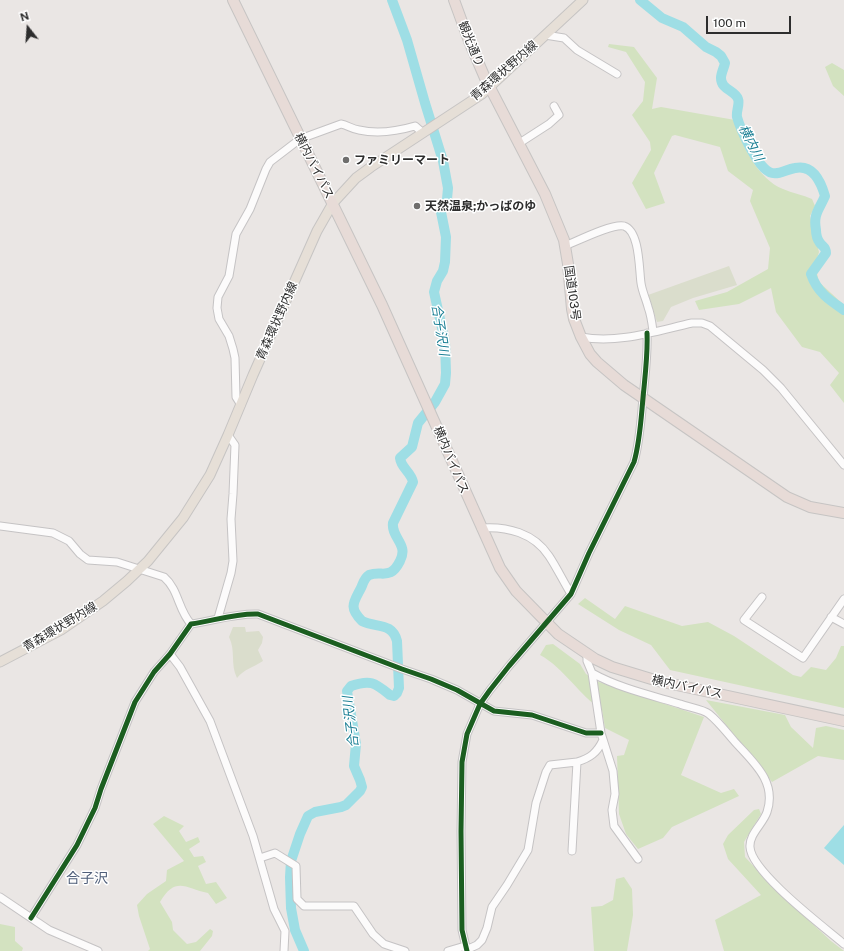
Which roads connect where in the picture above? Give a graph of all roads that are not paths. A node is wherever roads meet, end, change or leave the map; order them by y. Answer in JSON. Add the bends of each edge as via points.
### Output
{"nodes":[{"id":1,"x":233,"y":0,"type":"edge"},
{"id":2,"x":454,"y":0,"type":"edge"},
{"id":3,"x":583,"y":0,"type":"edge"},
{"id":4,"x":545,"y":35,"type":"junction"},
{"id":5,"x":617,"y":74,"type":"dead end"},
{"id":6,"x":490,"y":87,"type":"junction"},
{"id":7,"x":554,"y":106,"type":"dead end"},
{"id":8,"x":424,"y":132,"type":"junction"},
{"id":9,"x":300,"y":139,"type":"junction"},
{"id":10,"x":518,"y":144,"type":"junction"},
{"id":11,"x":333,"y":203,"type":"junction"},
{"id":12,"x":565,"y":246,"type":"junction"},
{"id":13,"x":650,"y":332,"type":"junction"},
{"id":14,"x":581,"y":337,"type":"junction"},
{"id":15,"x":643,"y":399,"type":"junction"},
{"id":16,"x":241,"y":405,"type":"junction"},
{"id":17,"x":228,"y":435,"type":"junction"},
{"id":18,"x":844,"y":465,"type":"edge"},
{"id":19,"x":844,"y":513,"type":"edge"},
{"id":20,"x":0,"y":526,"type":"edge"},
{"id":21,"x":481,"y":528,"type":"junction"},
{"id":22,"x":138,"y":569,"type":"junction"},
{"id":23,"x":571,"y":594,"type":"junction"},
{"id":24,"x":762,"y":596,"type":"dead end"},
{"id":25,"x":844,"y":600,"type":"edge"},
{"id":26,"x":832,"y":617,"type":"junction"},
{"id":27,"x":218,"y":618,"type":"junction"},
{"id":28,"x":547,"y":621,"type":"junction"},
{"id":29,"x":191,"y":624,"type":"junction"},
{"id":30,"x":844,"y":624,"type":"edge"},
{"id":31,"x":587,"y":653,"type":"junction"},
{"id":32,"x":170,"y":654,"type":"junction"},
{"id":33,"x":0,"y":662,"type":"edge"},
{"id":34,"x":592,"y":673,"type":"junction"},
{"id":35,"x":480,"y":704,"type":"junction"},
{"id":36,"x":844,"y":721,"type":"edge"},
{"id":37,"x":602,"y":737,"type":"junction"},
{"id":38,"x":577,"y":762,"type":"junction"},
{"id":39,"x":572,"y":851,"type":"dead end"},
{"id":40,"x":260,"y":858,"type":"junction"},
{"id":41,"x":638,"y":858,"type":"dead end"},
{"id":42,"x":0,"y":897,"type":"edge"},
{"id":43,"x":31,"y":918,"type":"junction"},
{"id":44,"x":844,"y":944,"type":"edge"},
{"id":45,"x":466,"y":949,"type":"edge"},
{"id":46,"x":98,"y":951,"type":"edge"},
{"id":47,"x":284,"y":951,"type":"edge"},
{"id":48,"x":405,"y":951,"type":"edge"},
{"id":49,"x":448,"y":951,"type":"edge"}],
"edges":[{"from":1,"to":9,"type":"highway","name":"横内バイパス"},
{"from":2,"to":6,"type":"highway","name":"観光通り"},
{"from":3,"to":4,"type":"main road","name":"青森環状野内線"},
{"from":4,"to":5,"type":"street","via":[[564,38],[577,50]]},
{"from":4,"to":6,"type":"main road","name":"青森環状野内線"},
{"from":6,"to":8,"type":"main road","name":"青森環状野内線"},
{"from":6,"to":10,"type":"highway","name":"国道103号"},
{"from":7,"to":10,"type":"street","via":[[560,115]]},
{"from":8,"to":9,"type":"street","via":[[415,126],[389,132],[359,130],[341,124]]},
{"from":8,"to":11,"type":"main road","name":"青森環状野内線","via":[[356,178]]},
{"from":9,"to":11,"type":"highway","name":"横内バイパス"},
{"from":9,"to":16,"type":"street","via":[[270,162],[266,169],[250,209],[236,234],[229,276],[218,297],[216,308],[233,348],[236,397]]},
{"from":10,"to":12,"type":"highway","name":"国道103号","via":[[545,194]]},
{"from":11,"to":16,"type":"main road","name":"青森環状野内線","via":[[317,231]]},
{"from":11,"to":21,"type":"highway","name":"横内バイパス","via":[[424,395]]},
{"from":12,"to":13,"type":"street","via":[[613,226],[627,228],[633,237],[639,258],[641,284],[649,308]]},
{"from":12,"to":14,"type":"highway","name":"国道103号","via":[[572,309]]},
{"from":13,"to":14,"type":"street","via":[[614,339],[594,340]]},
{"from":13,"to":15,"type":"street"},
{"from":13,"to":18,"type":"street","via":[[692,323],[710,326],[781,388]]},
{"from":14,"to":15,"type":"highway","name":"国道103号","via":[[590,354],[607,372]]},
{"from":15,"to":19,"type":"highway","name":"国道103号","via":[[787,497],[810,507]]},
{"from":15,"to":23,"type":"street","via":[[638,449],[634,462]]},
{"from":16,"to":17,"type":"main road","name":"青森環状野内線"},
{"from":17,"to":22,"type":"main road","name":"青森環状野内線","via":[[210,475],[183,518],[148,561]]},
{"from":17,"to":27,"type":"street","via":[[235,445],[231,519],[233,561]]},
{"from":20,"to":22,"type":"street","via":[[53,533],[69,541],[88,560],[117,562]]},
{"from":21,"to":23,"type":"street","via":[[515,530],[529,537],[549,556]]},
{"from":21,"to":28,"type":"highway","name":"横内バイパス","via":[[500,568],[516,591]]},
{"from":22,"to":29,"type":"street","via":[[164,577],[170,582],[183,613]]},
{"from":22,"to":33,"type":"main road","name":"青森環状野内線","via":[[103,601],[61,630]]},
{"from":23,"to":28,"type":"street"},
{"from":24,"to":26,"type":"street","via":[[744,620],[802,658]]},
{"from":25,"to":26,"type":"street"},
{"from":26,"to":30,"type":"street"},
{"from":27,"to":29,"type":"street"},
{"from":27,"to":35,"type":"street","via":[[258,614],[431,679],[457,690]]},
{"from":28,"to":31,"type":"highway","name":"横内バイパス","via":[[558,634]]},
{"from":28,"to":35,"type":"street"},
{"from":29,"to":32,"type":"street"},
{"from":31,"to":34,"type":"street"},
{"from":31,"to":36,"type":"highway","name":"横内バイパス","via":[[612,667],[658,681]]},
{"from":32,"to":40,"type":"street","via":[[210,721]]},
{"from":32,"to":43,"type":"street","via":[[154,672],[135,702],[95,808],[77,846]]},
{"from":34,"to":37,"type":"street"},
{"from":34,"to":44,"type":"street","via":[[641,693],[707,712],[717,722],[761,771],[769,792],[770,803],[766,816],[752,838],[750,848],[753,857],[794,902]]},
{"from":35,"to":37,"type":"street","via":[[494,711],[532,715]]},
{"from":35,"to":45,"type":"street","via":[[467,734],[462,762],[461,915]]},
{"from":37,"to":38,"type":"street","via":[[599,748],[589,758]]},
{"from":37,"to":41,"type":"street","via":[[613,771],[614,826]]},
{"from":38,"to":39,"type":"street"},
{"from":38,"to":45,"type":"street","via":[[550,765],[536,803],[528,850],[492,907],[482,940]]},
{"from":40,"to":47,"type":"street","via":[[274,909],[285,931]]},
{"from":40,"to":48,"type":"street","via":[[275,853],[296,866],[297,900],[304,906],[354,906],[373,934],[384,944]]},
{"from":42,"to":43,"type":"street"},
{"from":43,"to":46,"type":"street","via":[[50,930]]},
{"from":45,"to":49,"type":"street"}]}
